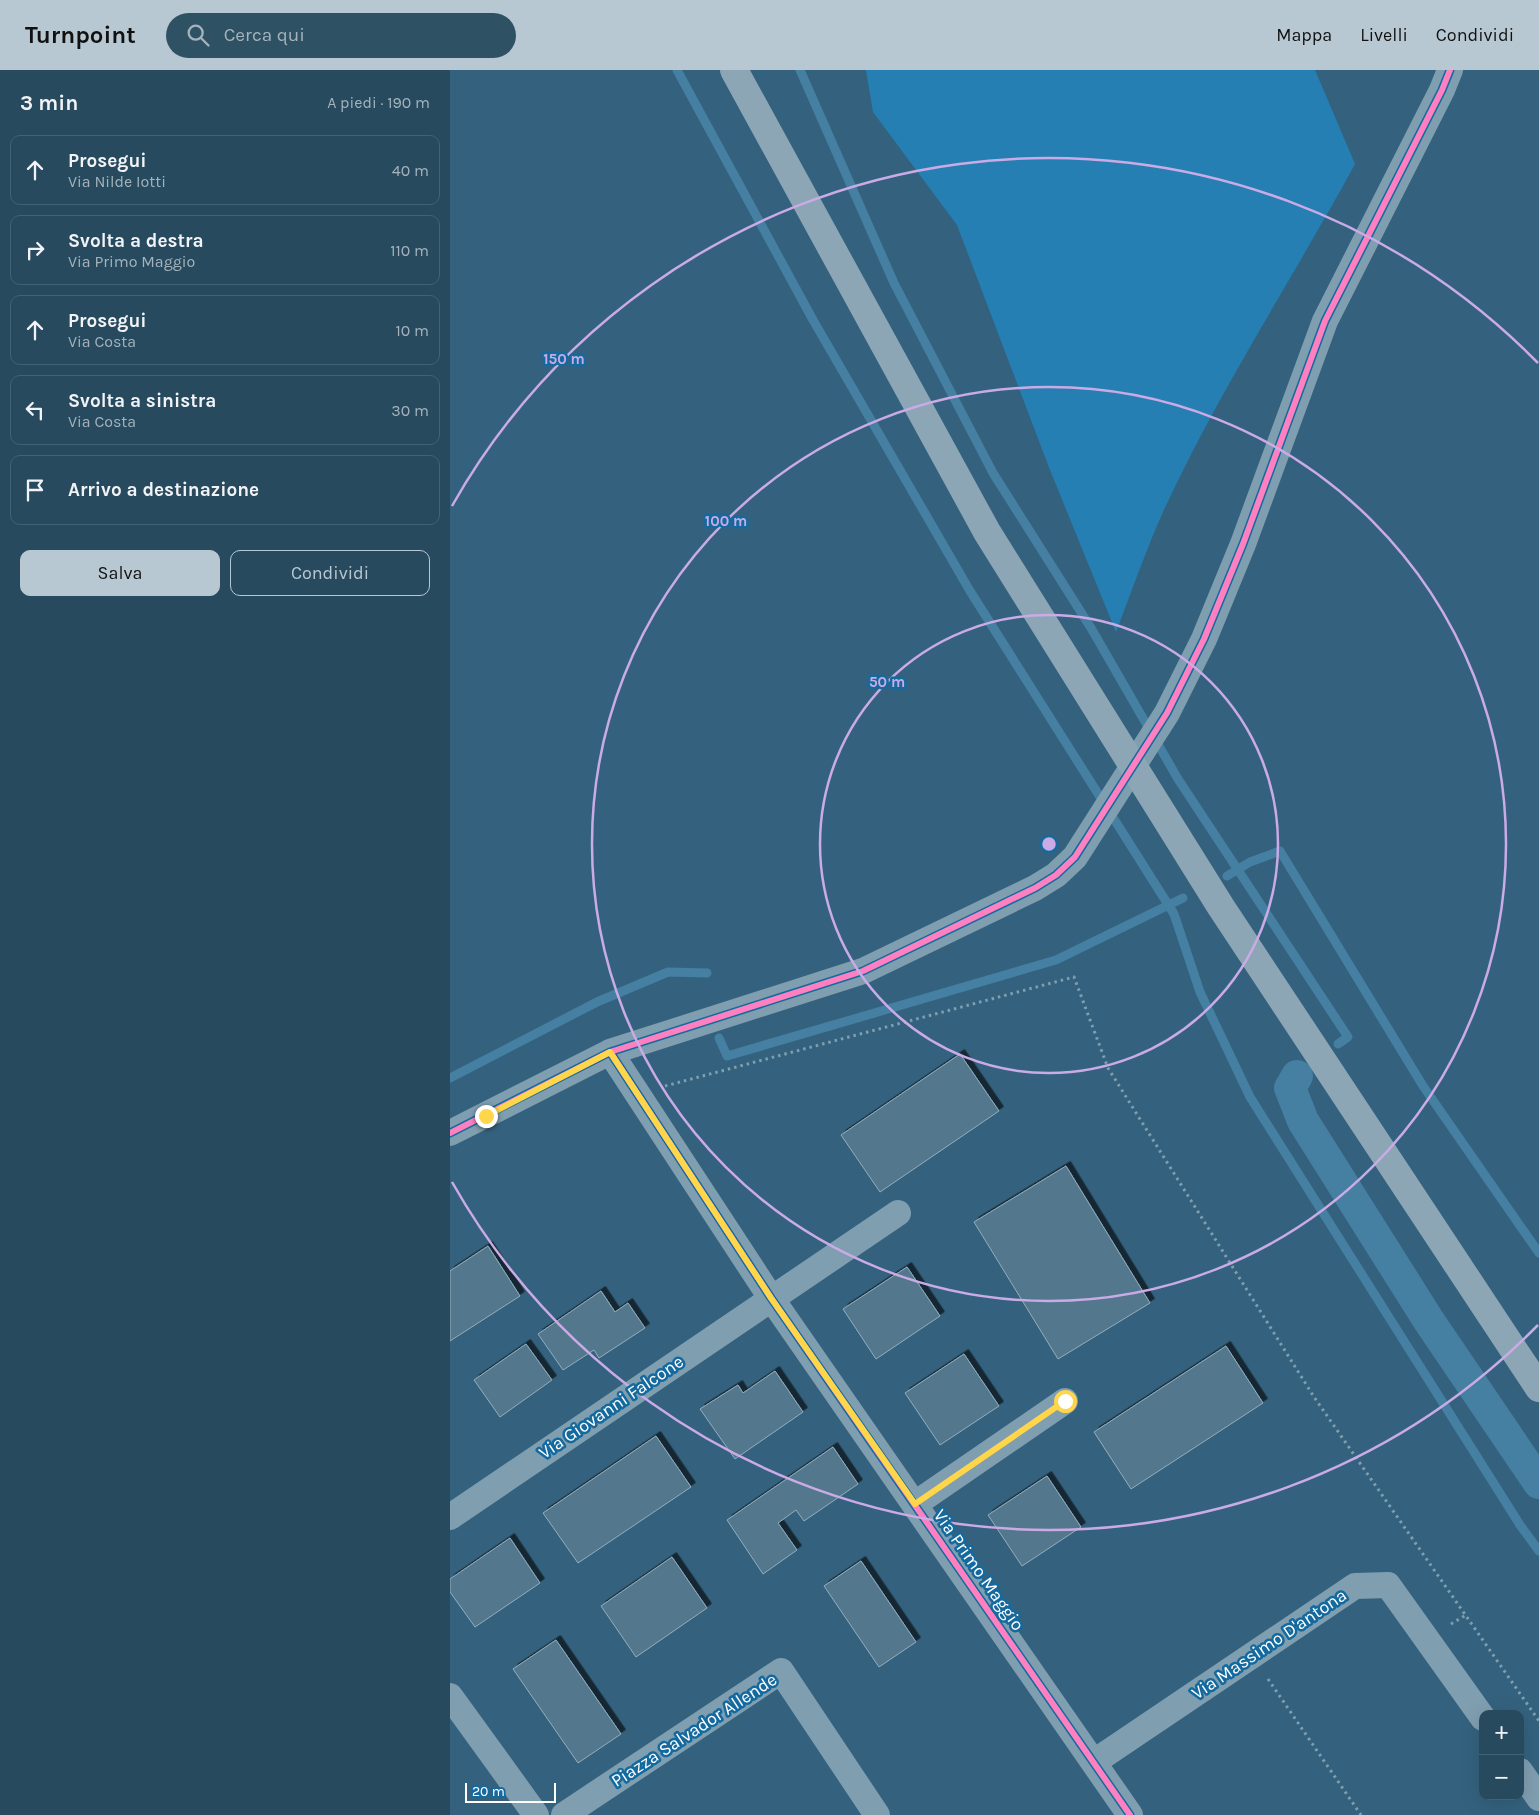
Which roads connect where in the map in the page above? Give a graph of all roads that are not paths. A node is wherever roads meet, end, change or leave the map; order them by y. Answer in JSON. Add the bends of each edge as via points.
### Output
{"nodes":[{"id":1,"x":734,"y":70,"type":"edge"},
{"id":2,"x":1450,"y":70,"type":"edge"},
{"id":3,"x":610,"y":1052,"type":"junction"},
{"id":4,"x":450,"y":1133,"type":"edge"},
{"id":5,"x":898,"y":1213,"type":"dead end"},
{"id":6,"x":771,"y":1298,"type":"junction"},
{"id":7,"x":1539,"y":1388,"type":"edge"},
{"id":8,"x":1065,"y":1401,"type":"dead end"},
{"id":9,"x":915,"y":1504,"type":"junction"},
{"id":10,"x":450,"y":1517,"type":"edge"},
{"id":11,"x":450,"y":1696,"type":"edge"},
{"id":12,"x":1479,"y":1712,"type":"edge"},
{"id":13,"x":1094,"y":1762,"type":"junction"},
{"id":14,"x":1524,"y":1777,"type":"edge"},
{"id":15,"x":1539,"y":1798,"type":"edge"},
{"id":16,"x":536,"y":1815,"type":"edge"},
{"id":17,"x":564,"y":1815,"type":"edge"},
{"id":18,"x":877,"y":1815,"type":"edge"},
{"id":19,"x":1130,"y":1815,"type":"edge"}],
"edges":[{"from":1,"to":7,"type":"highway","via":[[987,532],[1221,907]]},
{"from":2,"to":3,"type":"street","via":[[1325,321],[1243,544],[1204,639],[1167,713],[1075,858],[1035,888],[863,971]]},
{"from":3,"to":4,"type":"street"},
{"from":3,"to":6,"type":"street","name":"Via Primo Maggio"},
{"from":5,"to":6,"type":"street","name":"Via Giovanni Falcone"},
{"from":6,"to":9,"type":"street","name":"Via Primo Maggio"},
{"from":6,"to":10,"type":"street","name":"Via Giovanni Falcone"},
{"from":8,"to":9,"type":"street"},
{"from":9,"to":13,"type":"street","name":"Via Primo Maggio"},
{"from":11,"to":16,"type":"street"},
{"from":12,"to":13,"type":"street","name":"Via Massimo D'antona","via":[[1388,1585],[1355,1586]]},
{"from":13,"to":19,"type":"street","name":"Via Primo Maggio"},
{"from":14,"to":15,"type":"street"},
{"from":17,"to":18,"type":"street","name":"Piazza Salvador Allende","via":[[781,1671]]}]}
